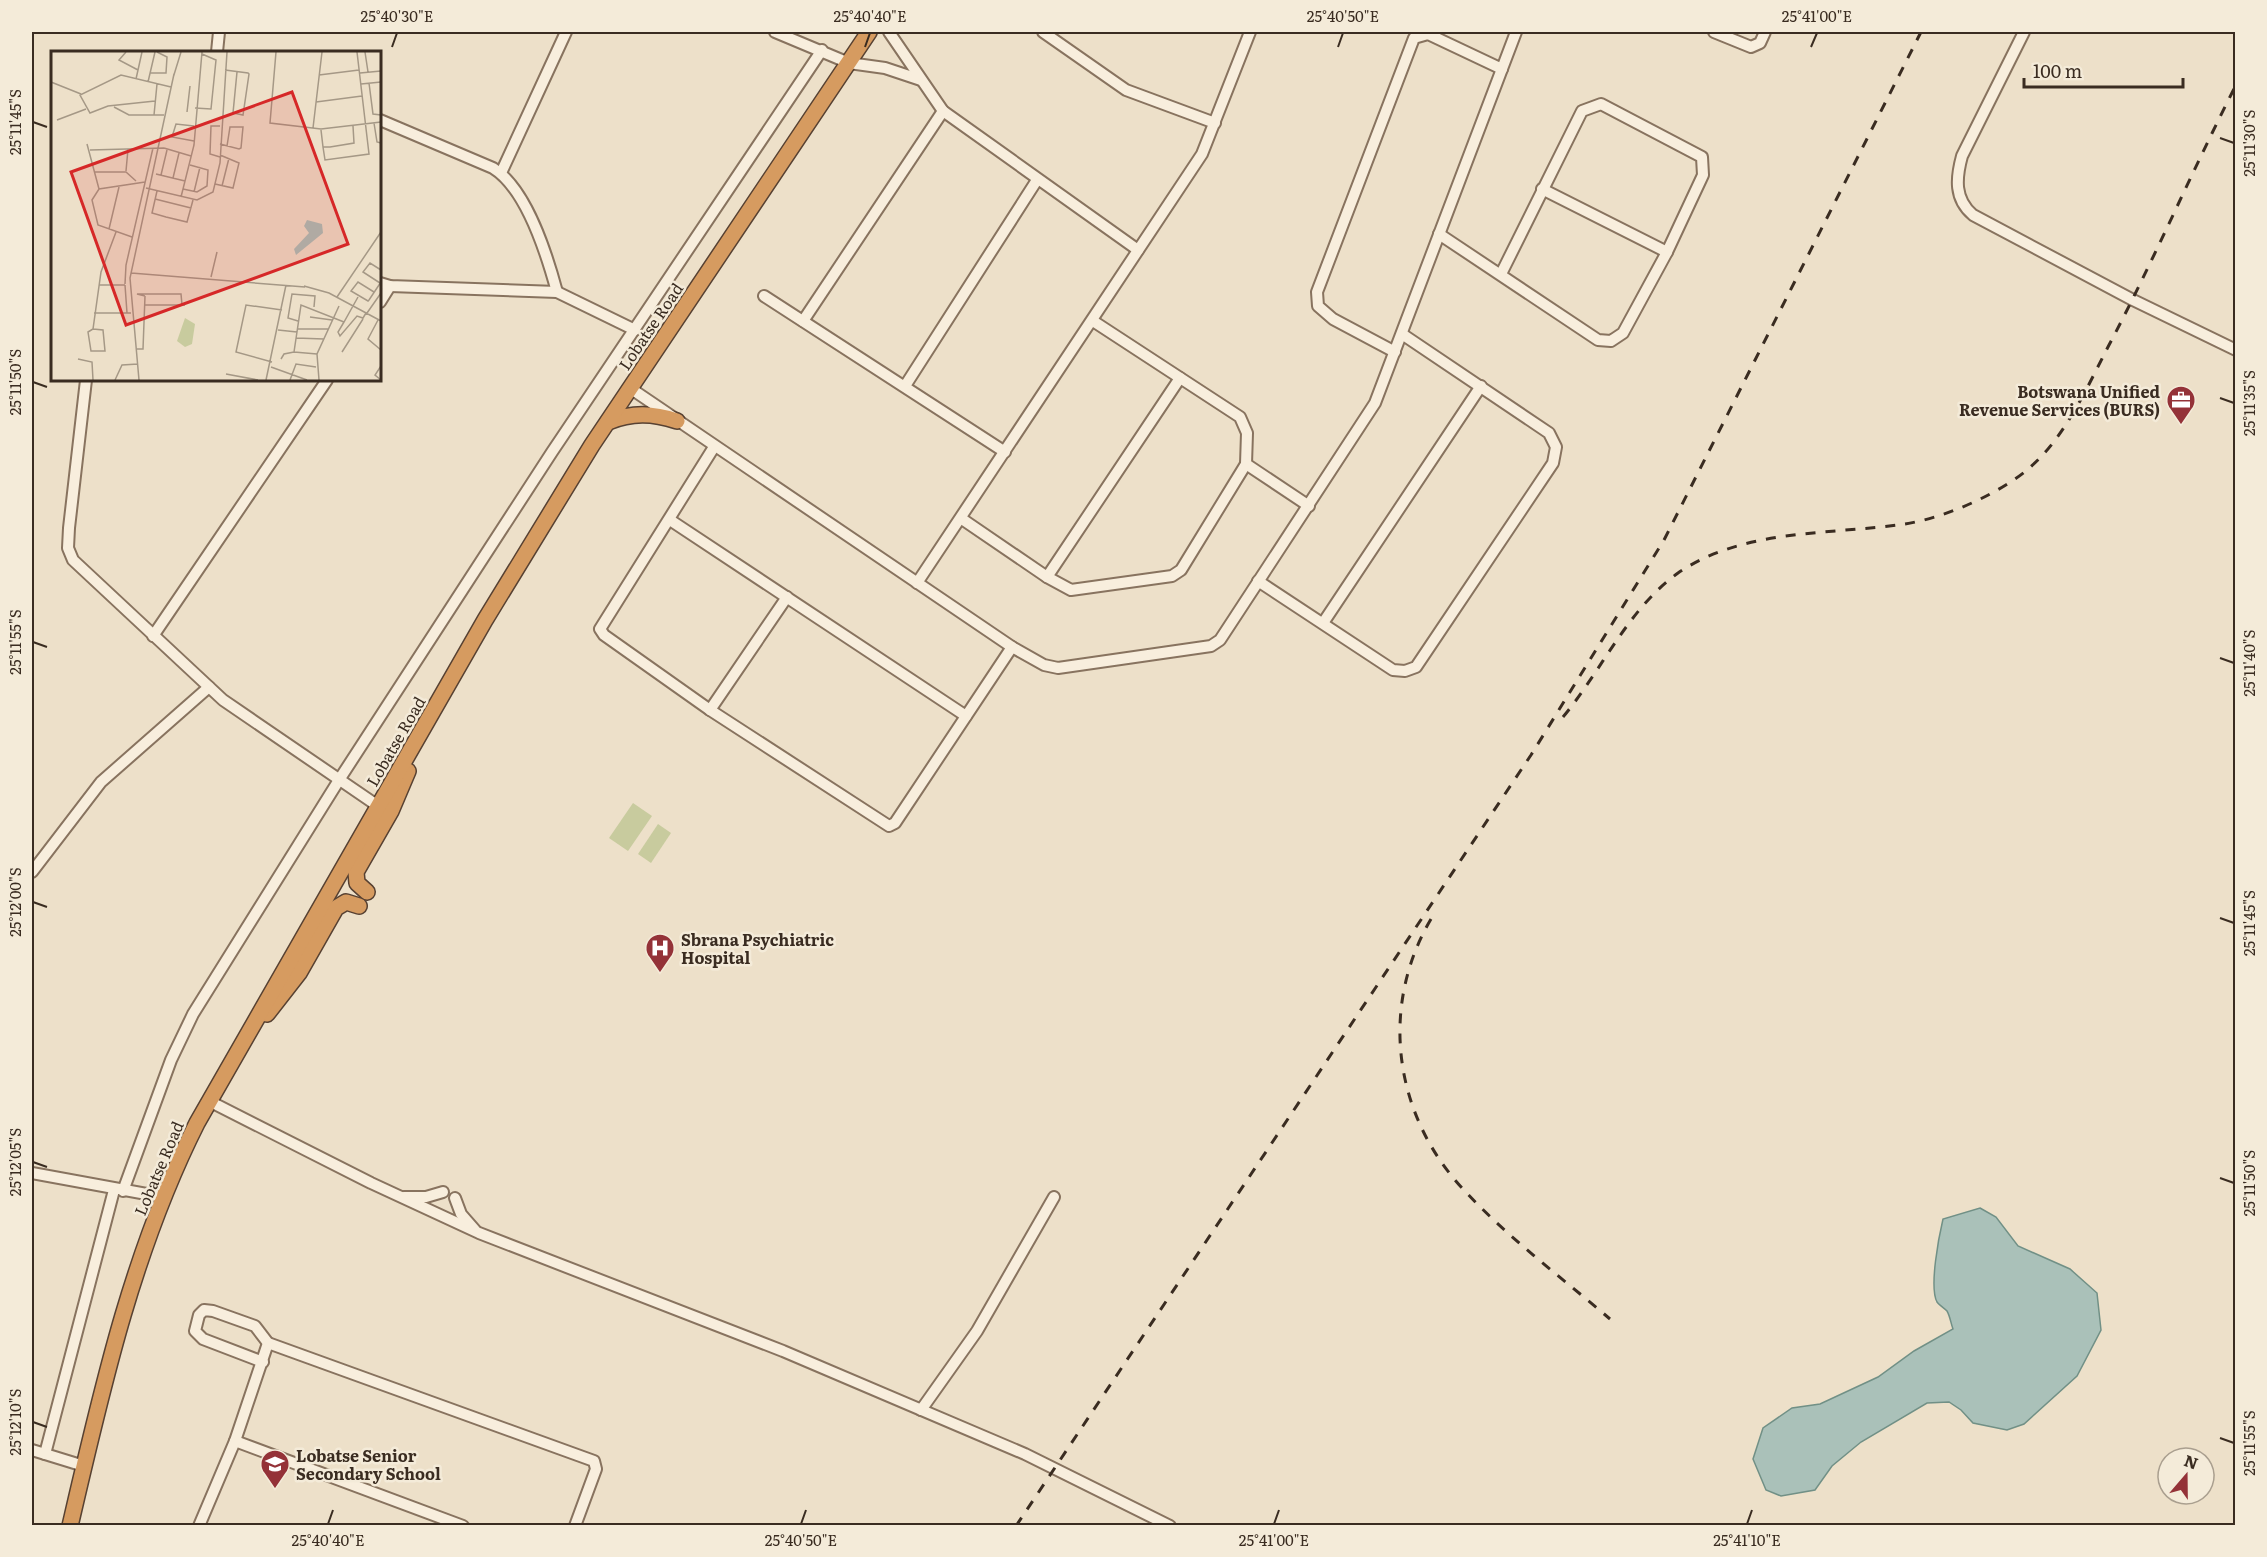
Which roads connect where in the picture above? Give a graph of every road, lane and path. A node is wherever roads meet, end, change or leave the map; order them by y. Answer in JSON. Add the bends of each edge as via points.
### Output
{"nodes":[{"id":1,"x":219,"y":32,"type":"edge"},
{"id":2,"x":566,"y":32,"type":"edge"},
{"id":3,"x":775,"y":32,"type":"edge"},
{"id":4,"x":869,"y":32,"type":"edge"},
{"id":5,"x":889,"y":32,"type":"edge"},
{"id":6,"x":1043,"y":32,"type":"edge"},
{"id":7,"x":1250,"y":32,"type":"edge"},
{"id":8,"x":1516,"y":32,"type":"edge"},
{"id":9,"x":1714,"y":32,"type":"edge"},
{"id":10,"x":1766,"y":32,"type":"edge"},
{"id":11,"x":2024,"y":32,"type":"edge"},
{"id":12,"x":822,"y":50,"type":"junction"},
{"id":13,"x":217,"y":51,"type":"edge"},
{"id":14,"x":849,"y":63,"type":"junction"},
{"id":15,"x":1502,"y":69,"type":"junction"},
{"id":16,"x":921,"y":80,"type":"junction"},
{"id":17,"x":943,"y":111,"type":"junction"},
{"id":18,"x":381,"y":120,"type":"edge"},
{"id":19,"x":1215,"y":123,"type":"junction"},
{"id":20,"x":501,"y":173,"type":"junction"},
{"id":21,"x":1038,"y":180,"type":"junction"},
{"id":22,"x":1542,"y":189,"type":"junction"},
{"id":23,"x":1439,"y":234,"type":"junction"},
{"id":24,"x":1138,"y":250,"type":"junction"},
{"id":25,"x":1667,"y":252,"type":"junction"},
{"id":26,"x":1501,"y":274,"type":"junction"},
{"id":27,"x":385,"y":285,"type":"edge"},
{"id":28,"x":557,"y":292,"type":"junction"},
{"id":29,"x":764,"y":296,"type":"dead end"},
{"id":30,"x":803,"y":321,"type":"junction"},
{"id":31,"x":1093,"y":321,"type":"junction"},
{"id":32,"x":635,"y":330,"type":"junction"},
{"id":33,"x":1402,"y":334,"type":"junction"},
{"id":34,"x":2235,"y":351,"type":"edge"},
{"id":35,"x":1395,"y":352,"type":"junction"},
{"id":36,"x":1180,"y":378,"type":"junction"},
{"id":37,"x":86,"y":381,"type":"edge"},
{"id":38,"x":326,"y":381,"type":"edge"},
{"id":39,"x":905,"y":386,"type":"junction"},
{"id":40,"x":1482,"y":386,"type":"junction"},
{"id":41,"x":630,"y":388,"type":"junction"},
{"id":42,"x":677,"y":421,"type":"junction"},
{"id":43,"x":608,"y":422,"type":"junction"},
{"id":44,"x":714,"y":447,"type":"junction"},
{"id":45,"x":1005,"y":452,"type":"junction"},
{"id":46,"x":1246,"y":464,"type":"junction"},
{"id":47,"x":1309,"y":506,"type":"junction"},
{"id":48,"x":962,"y":519,"type":"junction"},
{"id":49,"x":670,"y":520,"type":"junction"},
{"id":50,"x":1047,"y":577,"type":"junction"},
{"id":51,"x":1258,"y":581,"type":"junction"},
{"id":52,"x":917,"y":583,"type":"junction"},
{"id":53,"x":787,"y":597,"type":"junction"},
{"id":54,"x":1323,"y":623,"type":"junction"},
{"id":55,"x":153,"y":636,"type":"junction"},
{"id":56,"x":1012,"y":647,"type":"junction"},
{"id":57,"x":209,"y":687,"type":"junction"},
{"id":58,"x":710,"y":710,"type":"junction"},
{"id":59,"x":966,"y":716,"type":"junction"},
{"id":60,"x":429,"y":718,"type":"junction"},
{"id":61,"x":339,"y":780,"type":"junction"},
{"id":62,"x":378,"y":806,"type":"junction"},
{"id":63,"x":32,"y":872,"type":"edge"},
{"id":64,"x":367,"y":892,"type":"dead end"},
{"id":65,"x":359,"y":906,"type":"dead end"},
{"id":66,"x":240,"y":1048,"type":"junction"},
{"id":67,"x":209,"y":1101,"type":"junction"},
{"id":68,"x":32,"y":1173,"type":"edge"},
{"id":69,"x":118,"y":1190,"type":"junction"},
{"id":70,"x":442,"y":1192,"type":"dead end"},
{"id":71,"x":163,"y":1197,"type":"junction"},
{"id":72,"x":398,"y":1197,"type":"junction"},
{"id":73,"x":1054,"y":1197,"type":"dead end"},
{"id":74,"x":455,"y":1198,"type":"dead end"},
{"id":75,"x":479,"y":1233,"type":"junction"},
{"id":76,"x":268,"y":1343,"type":"junction"},
{"id":77,"x":263,"y":1362,"type":"junction"},
{"id":78,"x":921,"y":1410,"type":"junction"},
{"id":79,"x":235,"y":1441,"type":"junction"},
{"id":80,"x":32,"y":1450,"type":"edge"},
{"id":81,"x":45,"y":1454,"type":"junction"},
{"id":82,"x":84,"y":1466,"type":"junction"},
{"id":83,"x":70,"y":1526,"type":"edge"},
{"id":84,"x":199,"y":1526,"type":"edge"},
{"id":85,"x":463,"y":1526,"type":"edge"},
{"id":86,"x":575,"y":1526,"type":"edge"},
{"id":87,"x":1170,"y":1526,"type":"edge"}],
"edges":[{"from":1,"to":13,"type":"street"},
{"from":2,"to":20,"type":"street"},
{"from":3,"to":12,"type":"street"},
{"from":4,"to":14,"type":"highway","name":"Lobatse Road"},
{"from":5,"to":16,"type":"street"},
{"from":6,"to":19,"type":"street","via":[[1126,90]]},
{"from":7,"to":19,"type":"street"},
{"from":8,"to":15,"type":"street"},
{"from":9,"to":10,"type":"street","via":[[1747,46],[1760,43]]},
{"from":11,"to":34,"type":"street","via":[[1962,156],[1958,187],[1962,203],[1973,215]]},
{"from":12,"to":14,"type":"street"},
{"from":12,"to":32,"type":"street"},
{"from":14,"to":16,"type":"street","via":[[885,68]]},
{"from":14,"to":41,"type":"highway","name":"Lobatse Road"},
{"from":15,"to":23,"type":"street"},
{"from":15,"to":35,"type":"street","via":[[1428,34],[1414,38],[1321,280],[1316,297],[1320,309],[1333,320]]},
{"from":16,"to":17,"type":"street"},
{"from":17,"to":21,"type":"street"},
{"from":17,"to":30,"type":"street"},
{"from":18,"to":20,"type":"street"},
{"from":19,"to":24,"type":"street","via":[[1202,154]]},
{"from":20,"to":28,"type":"street","via":[[519,197],[549,260]]},
{"from":21,"to":24,"type":"street"},
{"from":21,"to":39,"type":"street"},
{"from":22,"to":25,"type":"street"},
{"from":22,"to":25,"type":"street","via":[[1582,111],[1601,104],[1702,157],[1703,175]]},
{"from":22,"to":26,"type":"street"},
{"from":23,"to":26,"type":"street"},
{"from":23,"to":33,"type":"street"},
{"from":24,"to":31,"type":"street"},
{"from":25,"to":26,"type":"street","via":[[1623,333],[1605,342]]},
{"from":27,"to":28,"type":"street"},
{"from":28,"to":32,"type":"street"},
{"from":29,"to":30,"type":"street"},
{"from":30,"to":39,"type":"street"},
{"from":31,"to":36,"type":"street"},
{"from":31,"to":45,"type":"street"},
{"from":32,"to":61,"type":"street"},
{"from":33,"to":35,"type":"street"},
{"from":33,"to":40,"type":"street"},
{"from":35,"to":47,"type":"street","via":[[1375,403]]},
{"from":36,"to":46,"type":"street","via":[[1242,419],[1247,433]]},
{"from":36,"to":50,"type":"street"},
{"from":37,"to":55,"type":"street","via":[[68,548],[73,560]]},
{"from":38,"to":55,"type":"street"},
{"from":39,"to":45,"type":"street"},
{"from":40,"to":54,"type":"street"},
{"from":40,"to":54,"type":"street","via":[[1555,441],[1552,463],[1540,483],[1416,667],[1393,670]]},
{"from":41,"to":42,"type":"street"},
{"from":41,"to":43,"type":"highway","name":"Lobatse Road"},
{"from":42,"to":43,"type":"highway","via":[[634,414]]},
{"from":42,"to":44,"type":"street"},
{"from":43,"to":60,"type":"highway","name":"Lobatse Road"},
{"from":44,"to":49,"type":"street"},
{"from":44,"to":52,"type":"street"},
{"from":45,"to":48,"type":"street"},
{"from":46,"to":47,"type":"street"},
{"from":46,"to":50,"type":"street","via":[[1176,574],[1077,591]]},
{"from":47,"to":51,"type":"street"},
{"from":48,"to":50,"type":"street"},
{"from":48,"to":52,"type":"street"},
{"from":49,"to":53,"type":"street"},
{"from":49,"to":58,"type":"street","via":[[600,629]]},
{"from":51,"to":54,"type":"street"},
{"from":51,"to":56,"type":"street","via":[[1220,640],[1210,646],[1058,668],[1044,665]]},
{"from":52,"to":56,"type":"street"},
{"from":53,"to":58,"type":"street"},
{"from":53,"to":59,"type":"street"},
{"from":55,"to":57,"type":"street"},
{"from":56,"to":59,"type":"street"},
{"from":57,"to":61,"type":"street"},
{"from":57,"to":63,"type":"street","via":[[101,782]]},
{"from":58,"to":59,"type":"street","via":[[889,826],[895,823]]},
{"from":60,"to":62,"type":"highway","name":"Lobatse Road"},
{"from":60,"to":64,"type":"highway","via":[[391,811],[356,872],[357,883]]},
{"from":61,"to":62,"type":"street"},
{"from":61,"to":69,"type":"street","via":[[186,1024]]},
{"from":62,"to":66,"type":"highway","name":"Lobatse Road"},
{"from":65,"to":66,"type":"highway","via":[[346,902],[336,908],[292,985]]},
{"from":66,"to":67,"type":"highway","name":"Lobatse Road"},
{"from":67,"to":71,"type":"highway","name":"Lobatse Road"},
{"from":67,"to":72,"type":"street"},
{"from":68,"to":69,"type":"street"},
{"from":69,"to":71,"type":"street"},
{"from":69,"to":81,"type":"street"},
{"from":70,"to":72,"type":"street","via":[[418,1198]]},
{"from":71,"to":82,"type":"highway","name":"Lobatse Road","via":[[120,1322]]},
{"from":72,"to":75,"type":"street"},
{"from":73,"to":78,"type":"street","via":[[976,1331]]},
{"from":74,"to":75,"type":"street","via":[[461,1214]]},
{"from":75,"to":78,"type":"street","via":[[783,1351]]},
{"from":76,"to":77,"type":"street"},
{"from":76,"to":77,"type":"street","via":[[255,1326],[213,1311],[204,1310],[195,1324],[195,1331],[203,1339]]},
{"from":76,"to":86,"type":"street","via":[[594,1461],[596,1469]]},
{"from":77,"to":79,"type":"street"},
{"from":78,"to":87,"type":"street","via":[[1035,1458]]},
{"from":79,"to":84,"type":"street"},
{"from":79,"to":85,"type":"street"},
{"from":80,"to":81,"type":"street"},
{"from":81,"to":82,"type":"street"},
{"from":82,"to":83,"type":"highway","name":"Lobatse Road"}]}
